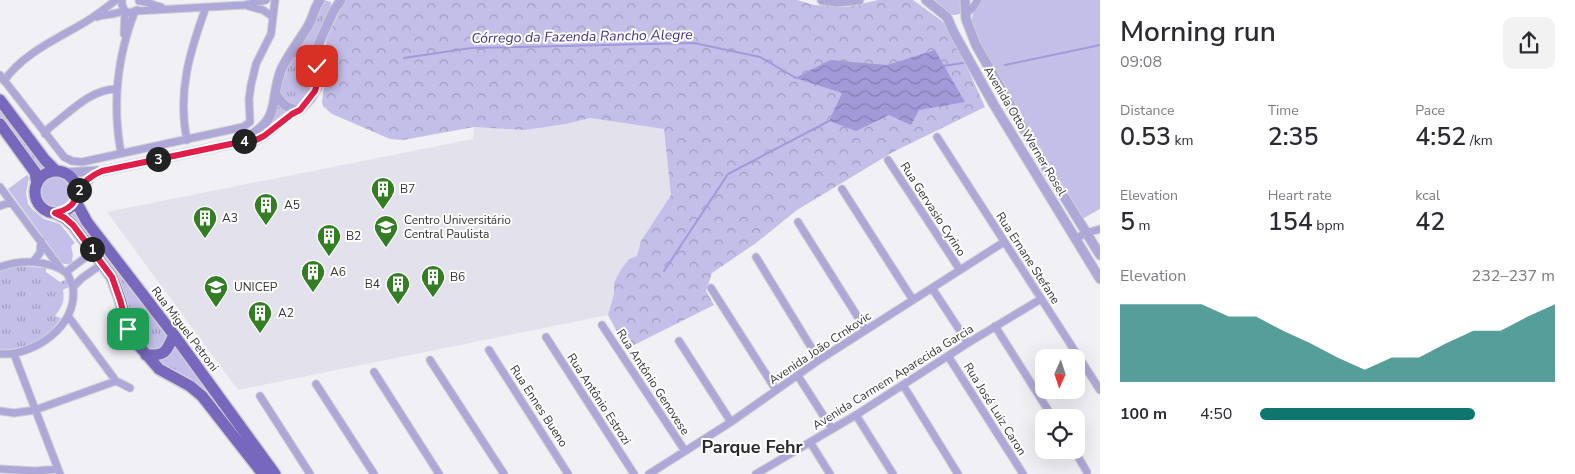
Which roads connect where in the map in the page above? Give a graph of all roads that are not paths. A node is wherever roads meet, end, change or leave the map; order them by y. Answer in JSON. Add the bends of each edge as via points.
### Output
{"nodes":[{"id":1,"x":116,"y":0,"type":"edge"},
{"id":2,"x":122,"y":0,"type":"edge"},
{"id":3,"x":139,"y":0,"type":"edge"},
{"id":4,"x":266,"y":0,"type":"edge"},
{"id":5,"x":275,"y":0,"type":"edge"},
{"id":6,"x":320,"y":0,"type":"edge"},
{"id":7,"x":822,"y":0,"type":"edge"},
{"id":8,"x":859,"y":0,"type":"edge"},
{"id":9,"x":926,"y":0,"type":"edge"},
{"id":10,"x":964,"y":0,"type":"edge"},
{"id":11,"x":978,"y":0,"type":"edge"},
{"id":12,"x":338,"y":2,"type":"edge"},
{"id":13,"x":245,"y":5,"type":"junction"},
{"id":14,"x":206,"y":7,"type":"junction"},
{"id":15,"x":174,"y":8,"type":"junction"},
{"id":16,"x":124,"y":10,"type":"junction"},
{"id":17,"x":136,"y":11,"type":"junction"},
{"id":18,"x":965,"y":13,"type":"junction"},
{"id":19,"x":273,"y":16,"type":"junction"},
{"id":20,"x":948,"y":17,"type":"junction"},
{"id":21,"x":92,"y":18,"type":"junction"},
{"id":22,"x":124,"y":42,"type":"junction"},
{"id":23,"x":291,"y":52,"type":"junction"},
{"id":24,"x":317,"y":66,"type":"junction"},
{"id":25,"x":2,"y":78,"type":"edge"},
{"id":26,"x":117,"y":89,"type":"junction"},
{"id":27,"x":276,"y":94,"type":"junction"},
{"id":28,"x":0,"y":100,"type":"edge"},
{"id":29,"x":300,"y":110,"type":"junction"},
{"id":30,"x":0,"y":124,"type":"edge"},
{"id":31,"x":45,"y":134,"type":"junction"},
{"id":32,"x":937,"y":138,"type":"dead end"},
{"id":33,"x":188,"y":140,"type":"junction"},
{"id":34,"x":240,"y":142,"type":"junction"},
{"id":35,"x":121,"y":154,"type":"junction"},
{"id":36,"x":888,"y":160,"type":"dead end"},
{"id":37,"x":102,"y":171,"type":"junction"},
{"id":38,"x":60,"y":172,"type":"junction"},
{"id":39,"x":36,"y":184,"type":"junction"},
{"id":40,"x":0,"y":187,"type":"edge"},
{"id":41,"x":842,"y":189,"type":"dead end"},
{"id":42,"x":76,"y":196,"type":"junction"},
{"id":43,"x":11,"y":202,"type":"junction"},
{"id":44,"x":0,"y":206,"type":"edge"},
{"id":45,"x":55,"y":213,"type":"junction"},
{"id":46,"x":798,"y":222,"type":"dead end"},
{"id":47,"x":1100,"y":228,"type":"edge"},
{"id":48,"x":1086,"y":233,"type":"junction"},
{"id":49,"x":1075,"y":239,"type":"junction"},
{"id":50,"x":41,"y":240,"type":"junction"},
{"id":51,"x":1004,"y":242,"type":"junction"},
{"id":52,"x":94,"y":251,"type":"junction"},
{"id":53,"x":1100,"y":256,"type":"edge"},
{"id":54,"x":756,"y":257,"type":"dead end"},
{"id":55,"x":34,"y":262,"type":"junction"},
{"id":56,"x":102,"y":264,"type":"junction"},
{"id":57,"x":0,"y":267,"type":"edge"},
{"id":58,"x":1097,"y":268,"type":"edge"},
{"id":59,"x":960,"y":270,"type":"junction"},
{"id":60,"x":64,"y":271,"type":"junction"},
{"id":61,"x":1100,"y":279,"type":"edge"},
{"id":62,"x":73,"y":287,"type":"junction"},
{"id":63,"x":711,"y":288,"type":"dead end"},
{"id":64,"x":932,"y":288,"type":"junction"},
{"id":65,"x":1041,"y":299,"type":"junction"},
{"id":66,"x":913,"y":300,"type":"junction"},
{"id":67,"x":68,"y":316,"type":"junction"},
{"id":68,"x":602,"y":325,"type":"dead end"},
{"id":69,"x":995,"y":326,"type":"junction"},
{"id":70,"x":866,"y":330,"type":"junction"},
{"id":71,"x":174,"y":335,"type":"junction"},
{"id":72,"x":546,"y":337,"type":"dead end"},
{"id":73,"x":679,"y":341,"type":"dead end"},
{"id":74,"x":968,"y":343,"type":"junction"},
{"id":75,"x":490,"y":350,"type":"dead end"},
{"id":76,"x":0,"y":354,"type":"edge"},
{"id":77,"x":14,"y":354,"type":"junction"},
{"id":78,"x":146,"y":356,"type":"junction"},
{"id":79,"x":948,"y":356,"type":"junction"},
{"id":80,"x":430,"y":360,"type":"dead end"},
{"id":81,"x":819,"y":360,"type":"junction"},
{"id":82,"x":374,"y":372,"type":"dead end"},
{"id":83,"x":798,"y":376,"type":"junction"},
{"id":84,"x":116,"y":381,"type":"junction"},
{"id":85,"x":316,"y":384,"type":"dead end"},
{"id":86,"x":902,"y":385,"type":"junction"},
{"id":87,"x":130,"y":388,"type":"dead end"},
{"id":88,"x":776,"y":390,"type":"junction"},
{"id":89,"x":1100,"y":390,"type":"edge"},
{"id":90,"x":260,"y":396,"type":"dead end"},
{"id":91,"x":1047,"y":409,"type":"edge"},
{"id":92,"x":35,"y":410,"type":"junction"},
{"id":93,"x":0,"y":411,"type":"edge"},
{"id":94,"x":856,"y":415,"type":"junction"},
{"id":95,"x":731,"y":422,"type":"junction"},
{"id":96,"x":832,"y":429,"type":"junction"},
{"id":97,"x":810,"y":442,"type":"junction"},
{"id":98,"x":685,"y":451,"type":"junction"},
{"id":99,"x":1079,"y":459,"type":"edge"},
{"id":100,"x":661,"y":466,"type":"junction"},
{"id":101,"x":0,"y":469,"type":"edge"},
{"id":102,"x":59,"y":471,"type":"edge"},
{"id":103,"x":1087,"y":472,"type":"dead end"},
{"id":104,"x":760,"y":473,"type":"edge"},
{"id":105,"x":263,"y":474,"type":"edge"},
{"id":106,"x":275,"y":474,"type":"edge"},
{"id":107,"x":310,"y":474,"type":"edge"},
{"id":108,"x":374,"y":474,"type":"edge"},
{"id":109,"x":439,"y":474,"type":"edge"},
{"id":110,"x":504,"y":474,"type":"edge"},
{"id":111,"x":568,"y":474,"type":"edge"},
{"id":112,"x":634,"y":474,"type":"edge"},
{"id":113,"x":649,"y":474,"type":"edge"},
{"id":114,"x":666,"y":474,"type":"edge"},
{"id":115,"x":830,"y":474,"type":"edge"},
{"id":116,"x":894,"y":474,"type":"edge"},
{"id":117,"x":958,"y":474,"type":"edge"},
{"id":118,"x":1023,"y":474,"type":"edge"}],
"edges":[{"from":1,"to":21,"type":"street"},
{"from":2,"to":16,"type":"street"},
{"from":3,"to":15,"type":"street"},
{"from":3,"to":17,"type":"street"},
{"from":4,"to":13,"type":"street"},
{"from":5,"to":19,"type":"street"},
{"from":6,"to":23,"type":"street","via":[[308,28]]},
{"from":7,"to":8,"type":"street"},
{"from":9,"to":20,"type":"street"},
{"from":10,"to":18,"type":"street","name":"Avenida Otto Werner Rosel"},
{"from":11,"to":18,"type":"street"},
{"from":12,"to":24,"type":"street","via":[[319,43]]},
{"from":13,"to":14,"type":"street"},
{"from":13,"to":19,"type":"street"},
{"from":14,"to":15,"type":"street"},
{"from":14,"to":33,"type":"street","via":[[186,72],[184,102]]},
{"from":15,"to":17,"type":"street"},
{"from":16,"to":17,"type":"street"},
{"from":16,"to":21,"type":"street"},
{"from":16,"to":22,"type":"street"},
{"from":17,"to":22,"type":"street"},
{"from":18,"to":20,"type":"street"},
{"from":18,"to":48,"type":"street","name":"Avenida Otto Werner Rosel","via":[[976,45]]},
{"from":19,"to":33,"type":"street","via":[[271,34],[254,69],[249,99],[250,122],[242,128]]},
{"from":20,"to":49,"type":"street","name":"Avenida Otto Werner Rosel","via":[[978,77]]},
{"from":21,"to":25,"type":"street"},
{"from":22,"to":26,"type":"street"},
{"from":23,"to":24,"type":"street","via":[[309,55]]},
{"from":23,"to":27,"type":"street","via":[[282,69]]},
{"from":24,"to":29,"type":"street","via":[[315,91]]},
{"from":25,"to":31,"type":"street"},
{"from":26,"to":31,"type":"street","via":[[95,94],[48,128]]},
{"from":26,"to":35,"type":"street"},
{"from":27,"to":29,"type":"street","via":[[284,105]]},
{"from":27,"to":34,"type":"street","via":[[266,123]]},
{"from":28,"to":38,"type":"main road","via":[[45,160]]},
{"from":29,"to":34,"type":"street","via":[[264,136]]},
{"from":30,"to":39,"type":"main road","via":[[35,172]]},
{"from":31,"to":35,"type":"street","via":[[64,157],[72,161]]},
{"from":32,"to":51,"type":"street","name":"Rua Ernane Stefane"},
{"from":33,"to":35,"type":"street"},
{"from":34,"to":37,"type":"street"},
{"from":36,"to":59,"type":"street","name":"Rua Gervasio Cyrino"},
{"from":37,"to":38,"type":"street"},
{"from":37,"to":42,"type":"street","via":[[94,174]]},
{"from":38,"to":39,"type":"main road","via":[[48,172]]},
{"from":38,"to":42,"type":"main road","via":[[75,184]]},
{"from":39,"to":45,"type":"main road","via":[[36,200],[47,211]]},
{"from":40,"to":43,"type":"street"},
{"from":41,"to":66,"type":"street"},
{"from":42,"to":45,"type":"main road","via":[[70,207]]},
{"from":42,"to":71,"type":"main road","name":"Rua Miguel Petroni","via":[[87,222]]},
{"from":43,"to":44,"type":"street"},
{"from":43,"to":50,"type":"street"},
{"from":45,"to":52,"type":"main road","via":[[73,225]]},
{"from":46,"to":70,"type":"street"},
{"from":47,"to":48,"type":"street"},
{"from":48,"to":49,"type":"street"},
{"from":48,"to":53,"type":"street","name":"Avenida Otto Werner Rosel"},
{"from":49,"to":58,"type":"street","name":"Avenida Otto Werner Rosel"},
{"from":50,"to":55,"type":"street","via":[[40,253]]},
{"from":50,"to":60,"type":"street"},
{"from":51,"to":59,"type":"street","name":"Avenida João Crnkovic"},
{"from":51,"to":65,"type":"street","name":"Rua Ernane Stefane"},
{"from":52,"to":56,"type":"main road"},
{"from":52,"to":60,"type":"street"},
{"from":54,"to":81,"type":"street"},
{"from":55,"to":57,"type":"street"},
{"from":55,"to":60,"type":"street"},
{"from":56,"to":62,"type":"street"},
{"from":56,"to":78,"type":"main road","via":[[117,289],[128,329]]},
{"from":58,"to":61,"type":"street","name":"Avenida Otto Werner Rosel"},
{"from":59,"to":64,"type":"street","name":"Avenida João Crnkovic"},
{"from":60,"to":62,"type":"street"},
{"from":62,"to":67,"type":"street"},
{"from":63,"to":88,"type":"street"},
{"from":64,"to":66,"type":"street","name":"Avenida João Crnkovic"},
{"from":64,"to":74,"type":"street"},
{"from":65,"to":69,"type":"street","name":"Avenida Carmem Aparecida Garcia"},
{"from":65,"to":89,"type":"street","name":"Rua Ernane Stefane"},
{"from":66,"to":70,"type":"street","name":"Avenida João Crnkovic"},
{"from":67,"to":77,"type":"street","via":[[58,330],[41,344]]},
{"from":67,"to":84,"type":"street"},
{"from":68,"to":98,"type":"street","name":"Rua Antônio Genovese"},
{"from":69,"to":74,"type":"street","name":"Avenida Carmem Aparecida Garcia"},
{"from":69,"to":91,"type":"street"},
{"from":70,"to":81,"type":"street","name":"Avenida João Crnkovic"},
{"from":71,"to":78,"type":"main road","via":[[166,352]]},
{"from":71,"to":106,"type":"main road","name":"Rua Miguel Petroni"},
{"from":72,"to":112,"type":"street","name":"Rua Antônio Estrozi"},
{"from":73,"to":95,"type":"street"},
{"from":74,"to":79,"type":"street","name":"Avenida Carmem Aparecida Garcia"},
{"from":75,"to":111,"type":"street","name":"Rua Ennes Bueno"},
{"from":76,"to":77,"type":"street"},
{"from":77,"to":92,"type":"street"},
{"from":78,"to":105,"type":"main road","via":[[159,369],[202,396]]},
{"from":79,"to":86,"type":"street","name":"Avenida Carmem Aparecida Garcia"},
{"from":79,"to":118,"type":"street","name":"Rua José Luiz Caron"},
{"from":80,"to":110,"type":"street"},
{"from":81,"to":83,"type":"street","name":"Avenida João Crnkovic"},
{"from":82,"to":109,"type":"street"},
{"from":83,"to":88,"type":"street","name":"Avenida João Crnkovic"},
{"from":83,"to":96,"type":"street"},
{"from":84,"to":87,"type":"street"},
{"from":84,"to":92,"type":"street"},
{"from":85,"to":108,"type":"street"},
{"from":86,"to":94,"type":"street","name":"Avenida Carmem Aparecida Garcia"},
{"from":86,"to":117,"type":"street"},
{"from":88,"to":95,"type":"street","name":"Avenida João Crnkovic"},
{"from":90,"to":107,"type":"street"},
{"from":92,"to":93,"type":"street"},
{"from":92,"to":102,"type":"street"},
{"from":94,"to":96,"type":"street","name":"Avenida Carmem Aparecida Garcia"},
{"from":94,"to":116,"type":"street"},
{"from":95,"to":98,"type":"street","name":"Avenida João Crnkovic"},
{"from":96,"to":97,"type":"street","name":"Avenida Carmem Aparecida Garcia"},
{"from":97,"to":104,"type":"street","name":"Avenida Carmem Aparecida Garcia"},
{"from":97,"to":115,"type":"street"},
{"from":98,"to":100,"type":"street","name":"Avenida João Crnkovic"},
{"from":99,"to":103,"type":"street"},
{"from":100,"to":113,"type":"street","name":"Avenida João Crnkovic"},
{"from":100,"to":114,"type":"street"},
{"from":101,"to":102,"type":"street"}]}
